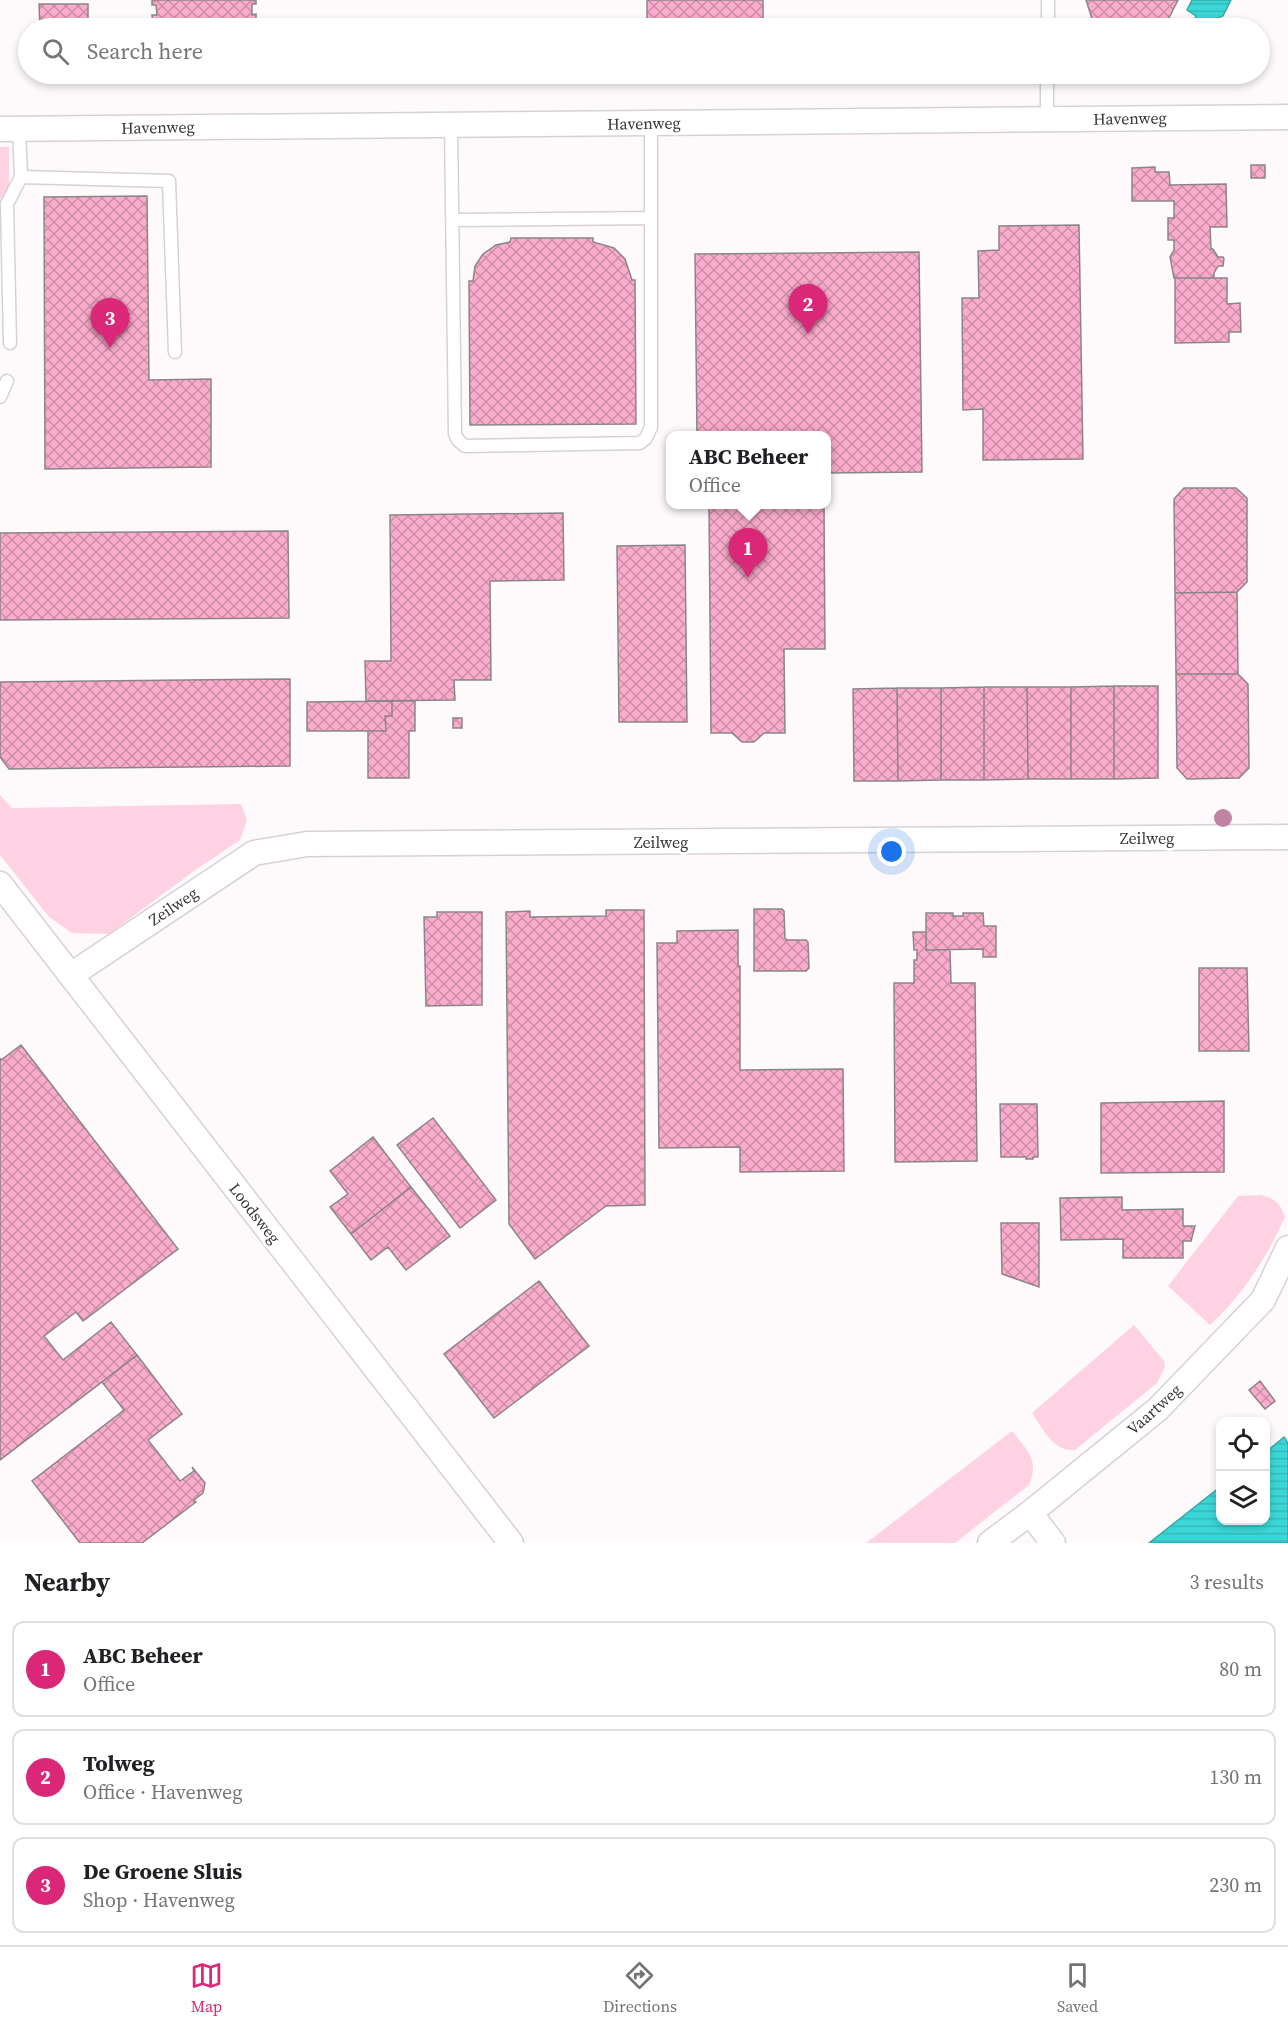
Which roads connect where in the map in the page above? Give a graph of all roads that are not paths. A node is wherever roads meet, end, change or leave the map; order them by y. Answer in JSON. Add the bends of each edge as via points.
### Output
{"nodes":[{"id":1,"x":1048,"y":0,"type":"edge"},
{"id":2,"x":1048,"y":18,"type":"edge"},
{"id":3,"x":1047,"y":84,"type":"edge"},
{"id":4,"x":1288,"y":117,"type":"edge"},
{"id":5,"x":1047,"y":119,"type":"junction"},
{"id":6,"x":651,"y":123,"type":"junction"},
{"id":7,"x":451,"y":124,"type":"junction"},
{"id":8,"x":10,"y":128,"type":"edge"},
{"id":9,"x":21,"y":177,"type":"junction"},
{"id":10,"x":651,"y":218,"type":"junction"},
{"id":11,"x":452,"y":220,"type":"junction"},
{"id":12,"x":10,"y":343,"type":"dead end"},
{"id":13,"x":175,"y":352,"type":"dead end"},
{"id":14,"x":7,"y":381,"type":"dead end"},
{"id":15,"x":0,"y":398,"type":"edge"},
{"id":16,"x":1288,"y":837,"type":"edge"},
{"id":17,"x":0,"y":884,"type":"edge"},
{"id":18,"x":71,"y":975,"type":"junction"},
{"id":19,"x":1288,"y":1248,"type":"edge"},
{"id":20,"x":1030,"y":1513,"type":"junction"},
{"id":21,"x":511,"y":1543,"type":"edge"},
{"id":22,"x":990,"y":1543,"type":"edge"},
{"id":23,"x":1053,"y":1543,"type":"edge"}],
"edges":[{"from":1,"to":2,"type":"lane"},
{"from":3,"to":5,"type":"lane"},
{"from":4,"to":5,"type":"street","name":"Havenweg"},
{"from":5,"to":6,"type":"street","name":"Havenweg"},
{"from":6,"to":7,"type":"street","name":"Havenweg"},
{"from":6,"to":10,"type":"lane"},
{"from":7,"to":8,"type":"street","name":"Havenweg"},
{"from":7,"to":11,"type":"lane"},
{"from":8,"to":9,"type":"lane"},
{"from":9,"to":12,"type":"lane","via":[[7,204]]},
{"from":9,"to":13,"type":"lane","via":[[169,182]]},
{"from":10,"to":11,"type":"lane"},
{"from":10,"to":11,"type":"lane","via":[[651,427],[646,438],[640,443],[465,446],[455,434]]},
{"from":14,"to":15,"type":"lane"},
{"from":16,"to":18,"type":"street","name":"Zeilweg","via":[[307,844],[254,853]]},
{"from":17,"to":18,"type":"street","name":"Loodsweg"},
{"from":18,"to":21,"type":"street","name":"Loodsweg"},
{"from":19,"to":20,"type":"street","name":"Vaartweg","via":[[1263,1300],[1166,1401]]},
{"from":20,"to":22,"type":"street","name":"Vaartweg"},
{"from":20,"to":23,"type":"street"}]}
